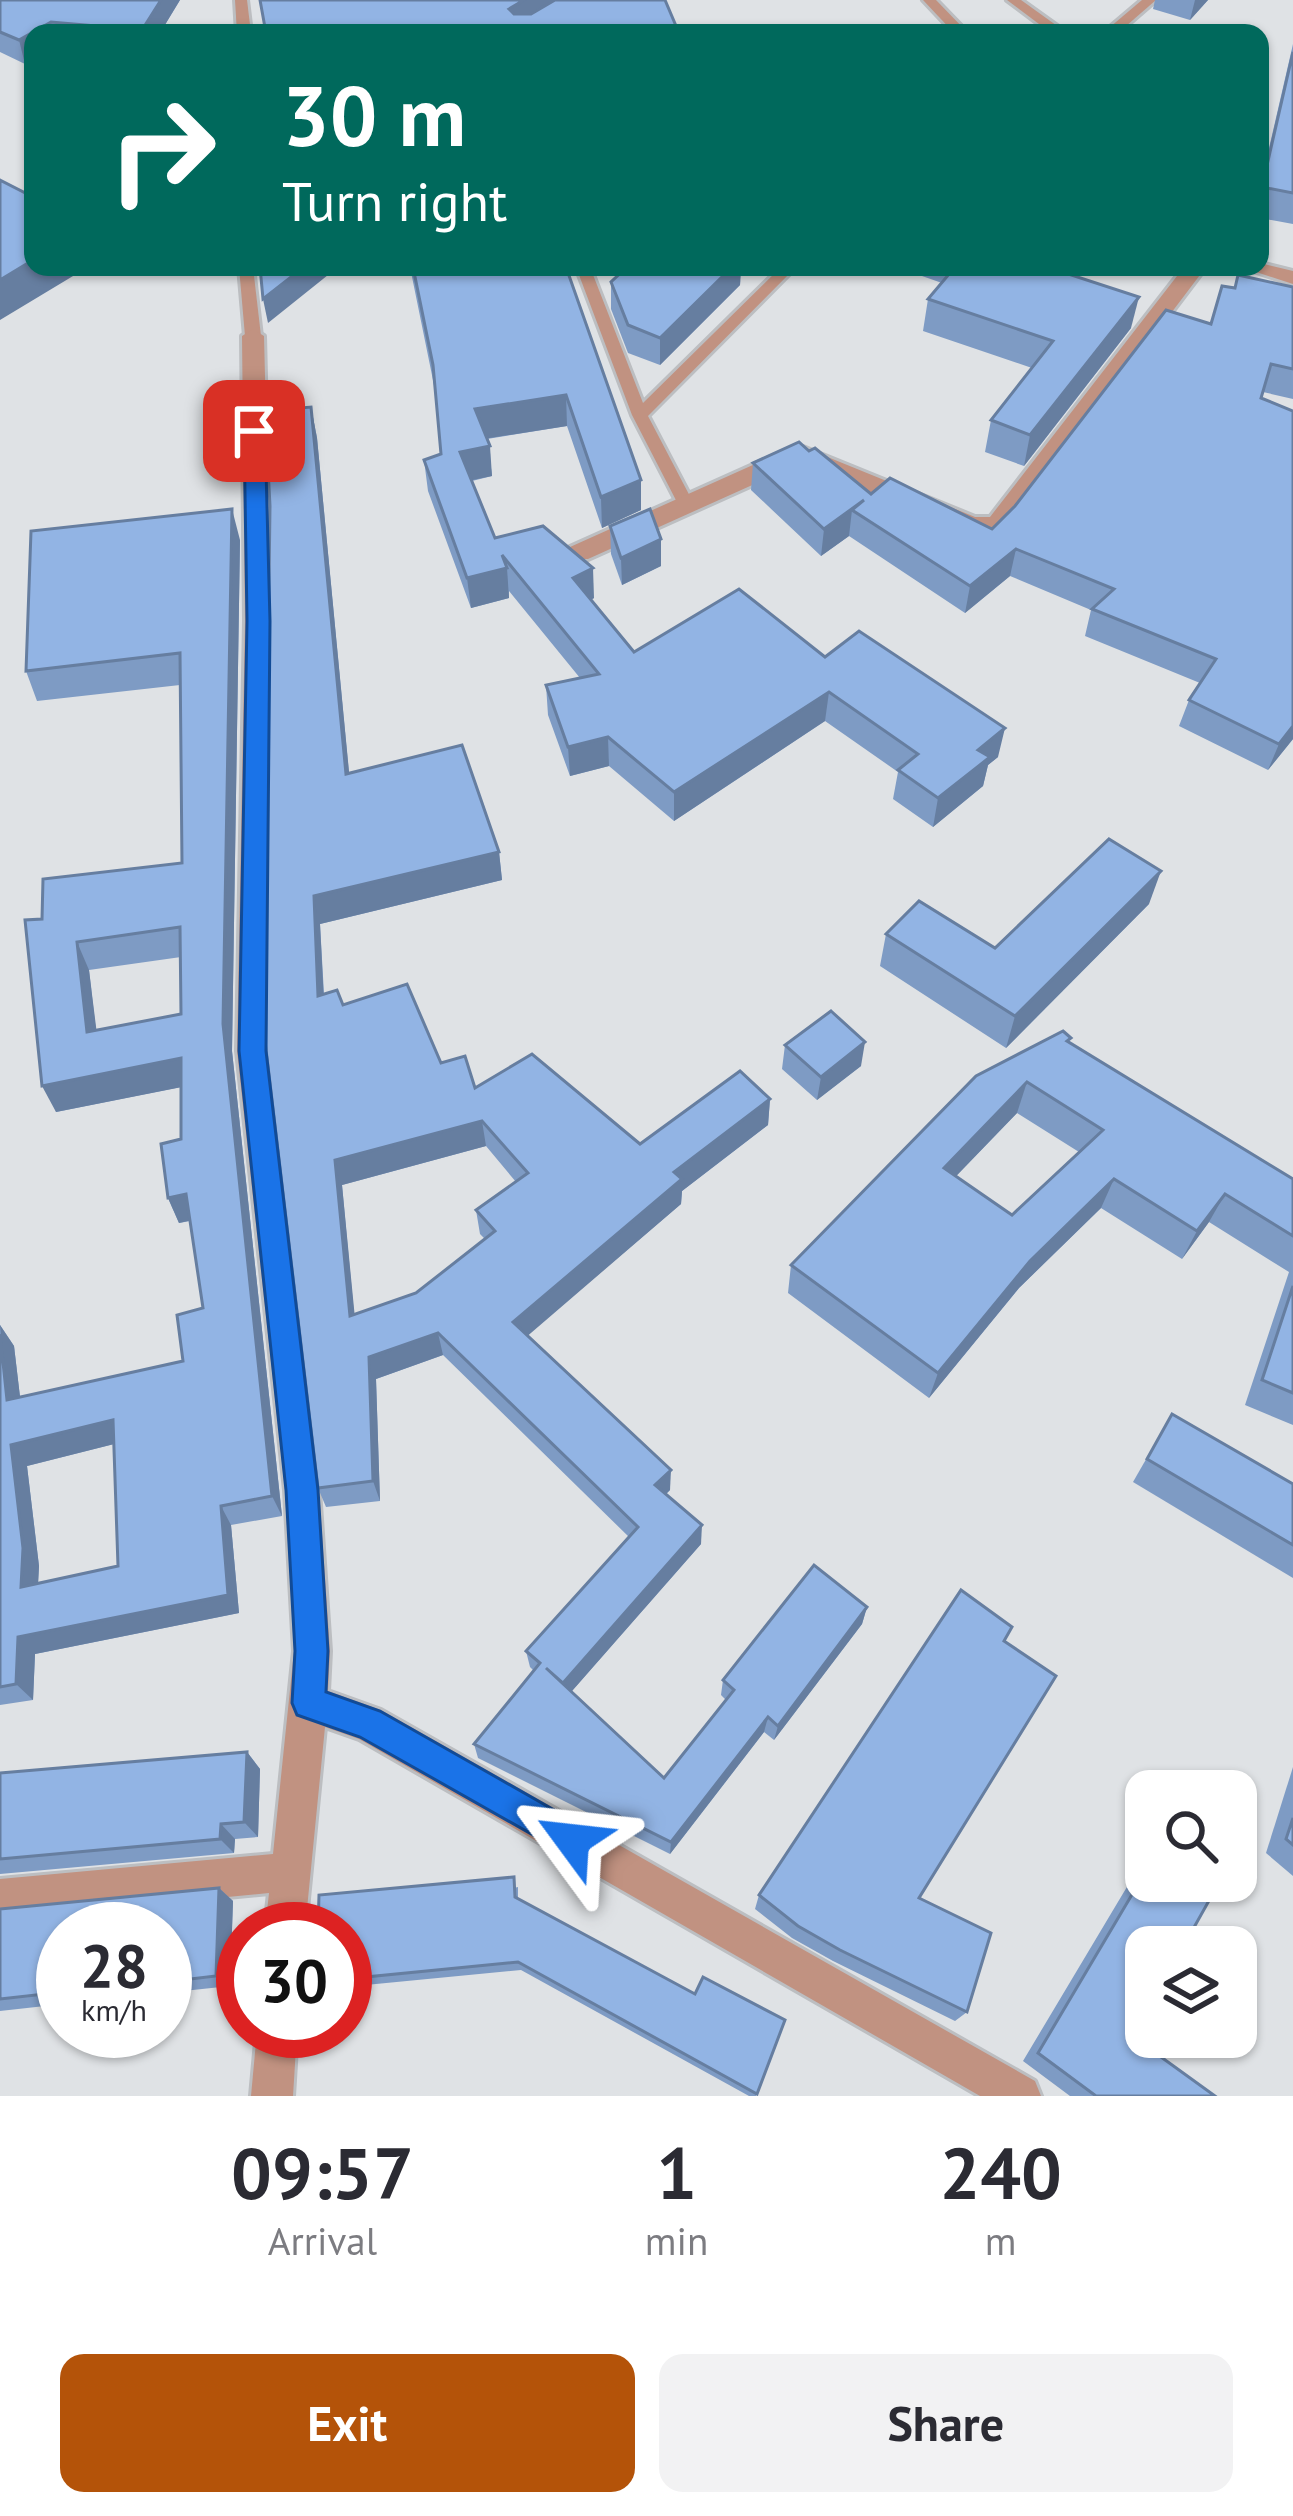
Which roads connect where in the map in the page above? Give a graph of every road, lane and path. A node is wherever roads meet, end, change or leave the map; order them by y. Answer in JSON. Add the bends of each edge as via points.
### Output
{"nodes":[{"id":1,"x":929,"y":0,"type":"edge"},
{"id":2,"x":1012,"y":0,"type":"edge"},
{"id":3,"x":1150,"y":0,"type":"edge"},
{"id":4,"x":952,"y":24,"type":"edge"},
{"id":5,"x":1045,"y":24,"type":"edge"},
{"id":6,"x":1121,"y":24,"type":"edge"},
{"id":7,"x":247,"y":276,"type":"edge"},
{"id":8,"x":586,"y":276,"type":"edge"},
{"id":9,"x":780,"y":276,"type":"edge"},
{"id":10,"x":1188,"y":276,"type":"edge"},
{"id":11,"x":253,"y":336,"type":"joint"},
{"id":12,"x":640,"y":415,"type":"junction"},
{"id":13,"x":686,"y":505,"type":"junction"},
{"id":14,"x":578,"y":554,"type":"edge"},
{"id":15,"x":309,"y":1703,"type":"junction"},
{"id":16,"x":289,"y":1872,"type":"junction"},
{"id":17,"x":0,"y":1899,"type":"edge"},
{"id":18,"x":287,"y":1902,"type":"edge"},
{"id":19,"x":275,"y":2058,"type":"edge"},
{"id":20,"x":272,"y":2096,"type":"edge"},
{"id":21,"x":1020,"y":2096,"type":"edge"}],
"edges":[{"from":1,"to":4,"type":"lane"},
{"from":2,"to":5,"type":"lane"},
{"from":3,"to":6,"type":"lane"},
{"from":7,"to":11,"type":"lane"},
{"from":8,"to":12,"type":"lane"},
{"from":9,"to":12,"type":"lane"},
{"from":10,"to":13,"type":"street","via":[[997,525],[972,525],[803,455]]},
{"from":11,"to":15,"type":"street","via":[[252,1051],[302,1490]]},
{"from":12,"to":13,"type":"lane"},
{"from":13,"to":14,"type":"street"},
{"from":15,"to":16,"type":"street"},
{"from":15,"to":21,"type":"street","via":[[368,1723]]},
{"from":16,"to":17,"type":"street"},
{"from":16,"to":18,"type":"street"},
{"from":19,"to":20,"type":"street"}]}
